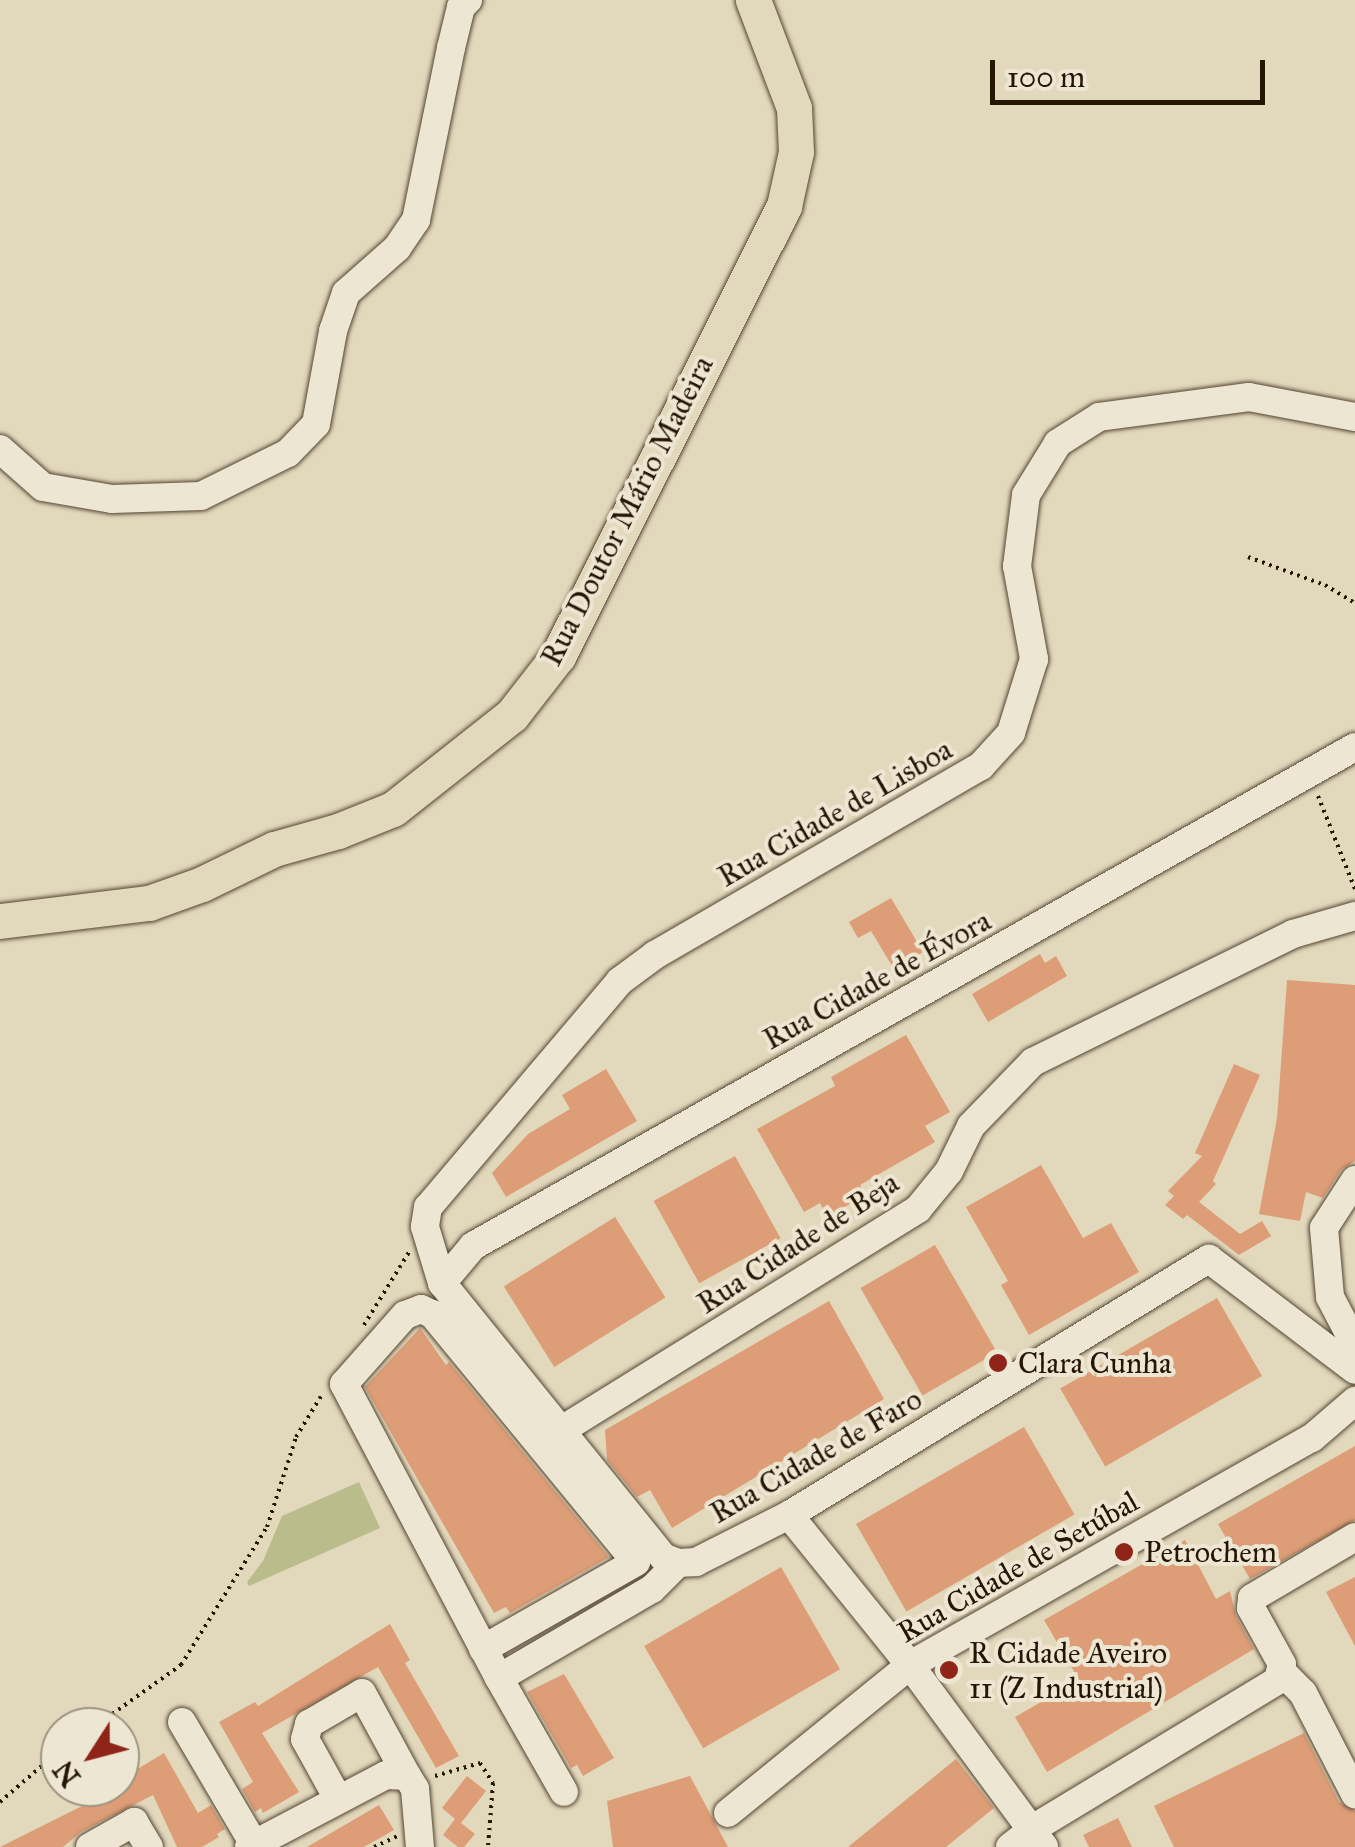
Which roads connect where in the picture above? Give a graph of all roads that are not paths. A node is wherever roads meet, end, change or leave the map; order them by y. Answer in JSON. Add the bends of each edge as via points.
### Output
{"nodes":[{"id":1,"x":468,"y":0,"type":"edge"},
{"id":2,"x":753,"y":0,"type":"edge"},
{"id":3,"x":1355,"y":418,"type":"edge"},
{"id":4,"x":0,"y":449,"type":"edge"},
{"id":5,"x":1355,"y":747,"type":"edge"},
{"id":6,"x":1355,"y":916,"type":"edge"},
{"id":7,"x":0,"y":921,"type":"edge"},
{"id":8,"x":1355,"y":1180,"type":"edge"},
{"id":9,"x":442,"y":1283,"type":"junction"},
{"id":10,"x":1355,"y":1346,"type":"edge"},
{"id":11,"x":1355,"y":1370,"type":"edge"},
{"id":12,"x":1355,"y":1400,"type":"edge"},
{"id":13,"x":560,"y":1431,"type":"junction"},
{"id":14,"x":789,"y":1515,"type":"junction"},
{"id":15,"x":1355,"y":1537,"type":"edge"},
{"id":16,"x":678,"y":1564,"type":"junction"},
{"id":17,"x":511,"y":1633,"type":"junction"},
{"id":18,"x":484,"y":1649,"type":"junction"},
{"id":19,"x":528,"y":1662,"type":"junction"},
{"id":20,"x":910,"y":1665,"type":"junction"},
{"id":21,"x":1283,"y":1672,"type":"junction"},
{"id":22,"x":499,"y":1678,"type":"junction"},
{"id":23,"x":182,"y":1722,"type":"dead end"},
{"id":24,"x":411,"y":1783,"type":"junction"},
{"id":25,"x":564,"y":1792,"type":"dead end"},
{"id":26,"x":1355,"y":1794,"type":"edge"},
{"id":27,"x":337,"y":1797,"type":"junction"},
{"id":28,"x":728,"y":1812,"type":"dead end"},
{"id":29,"x":1039,"y":1838,"type":"edge"},
{"id":30,"x":409,"y":1841,"type":"edge"},
{"id":31,"x":251,"y":1846,"type":"edge"},
{"id":32,"x":90,"y":1847,"type":"edge"},
{"id":33,"x":148,"y":1847,"type":"edge"},
{"id":34,"x":1010,"y":1847,"type":"edge"}],
"edges":[{"from":1,"to":4,"type":"street","via":[[451,48],[416,220],[398,248],[346,293],[316,424],[288,452],[201,496],[112,499],[44,487]]},
{"from":2,"to":7,"type":"main road","name":"Rua Doutor Mário Madeira","via":[[794,108],[796,152],[784,206],[558,656],[512,715],[393,809],[274,849],[149,903]]},
{"from":3,"to":9,"type":"street","name":"Rua Cidade de Lisboa","via":[[1250,397],[1099,417],[1058,444],[1026,495],[1016,566],[1034,659],[1010,733],[982,766],[654,955],[620,982],[426,1217]]},
{"from":5,"to":9,"type":"street","name":"Rua Cidade de Évora","via":[[473,1246]]},
{"from":6,"to":13,"type":"street","name":"Rua Cidade de Beja","via":[[1293,934],[1033,1062],[971,1126],[918,1209]]},
{"from":8,"to":10,"type":"street","via":[[1324,1228],[1330,1297]]},
{"from":9,"to":13,"type":"street"},
{"from":11,"to":14,"type":"street","name":"Rua Cidade de Faro","via":[[1208,1258]]},
{"from":12,"to":20,"type":"street","name":"Rua Cidade de Setúbal","via":[[1312,1438]]},
{"from":13,"to":16,"type":"street","via":[[663,1558]]},
{"from":14,"to":16,"type":"street","name":"Rua Cidade de Faro","via":[[696,1562]]},
{"from":14,"to":20,"type":"street"},
{"from":15,"to":21,"type":"street","via":[[1252,1598]]},
{"from":16,"to":19,"type":"street","via":[[652,1589]]},
{"from":17,"to":18,"type":"street"},
{"from":17,"to":18,"type":"street","via":[[636,1562],[421,1308],[405,1316],[344,1384]]},
{"from":17,"to":19,"type":"street"},
{"from":18,"to":22,"type":"street"},
{"from":19,"to":22,"type":"street"},
{"from":20,"to":28,"type":"street","name":"Rua Cidade de Setúbal"},
{"from":20,"to":29,"type":"street"},
{"from":21,"to":26,"type":"street","via":[[1303,1693]]},
{"from":21,"to":29,"type":"street"},
{"from":22,"to":25,"type":"street"},
{"from":23,"to":31,"type":"street"},
{"from":24,"to":27,"type":"street","via":[[386,1775]]},
{"from":24,"to":27,"type":"street","via":[[362,1693],[309,1724],[305,1738]]},
{"from":24,"to":30,"type":"street"},
{"from":27,"to":31,"type":"street"},
{"from":29,"to":34,"type":"street"},
{"from":32,"to":33,"type":"street","via":[[134,1822]]}]}
